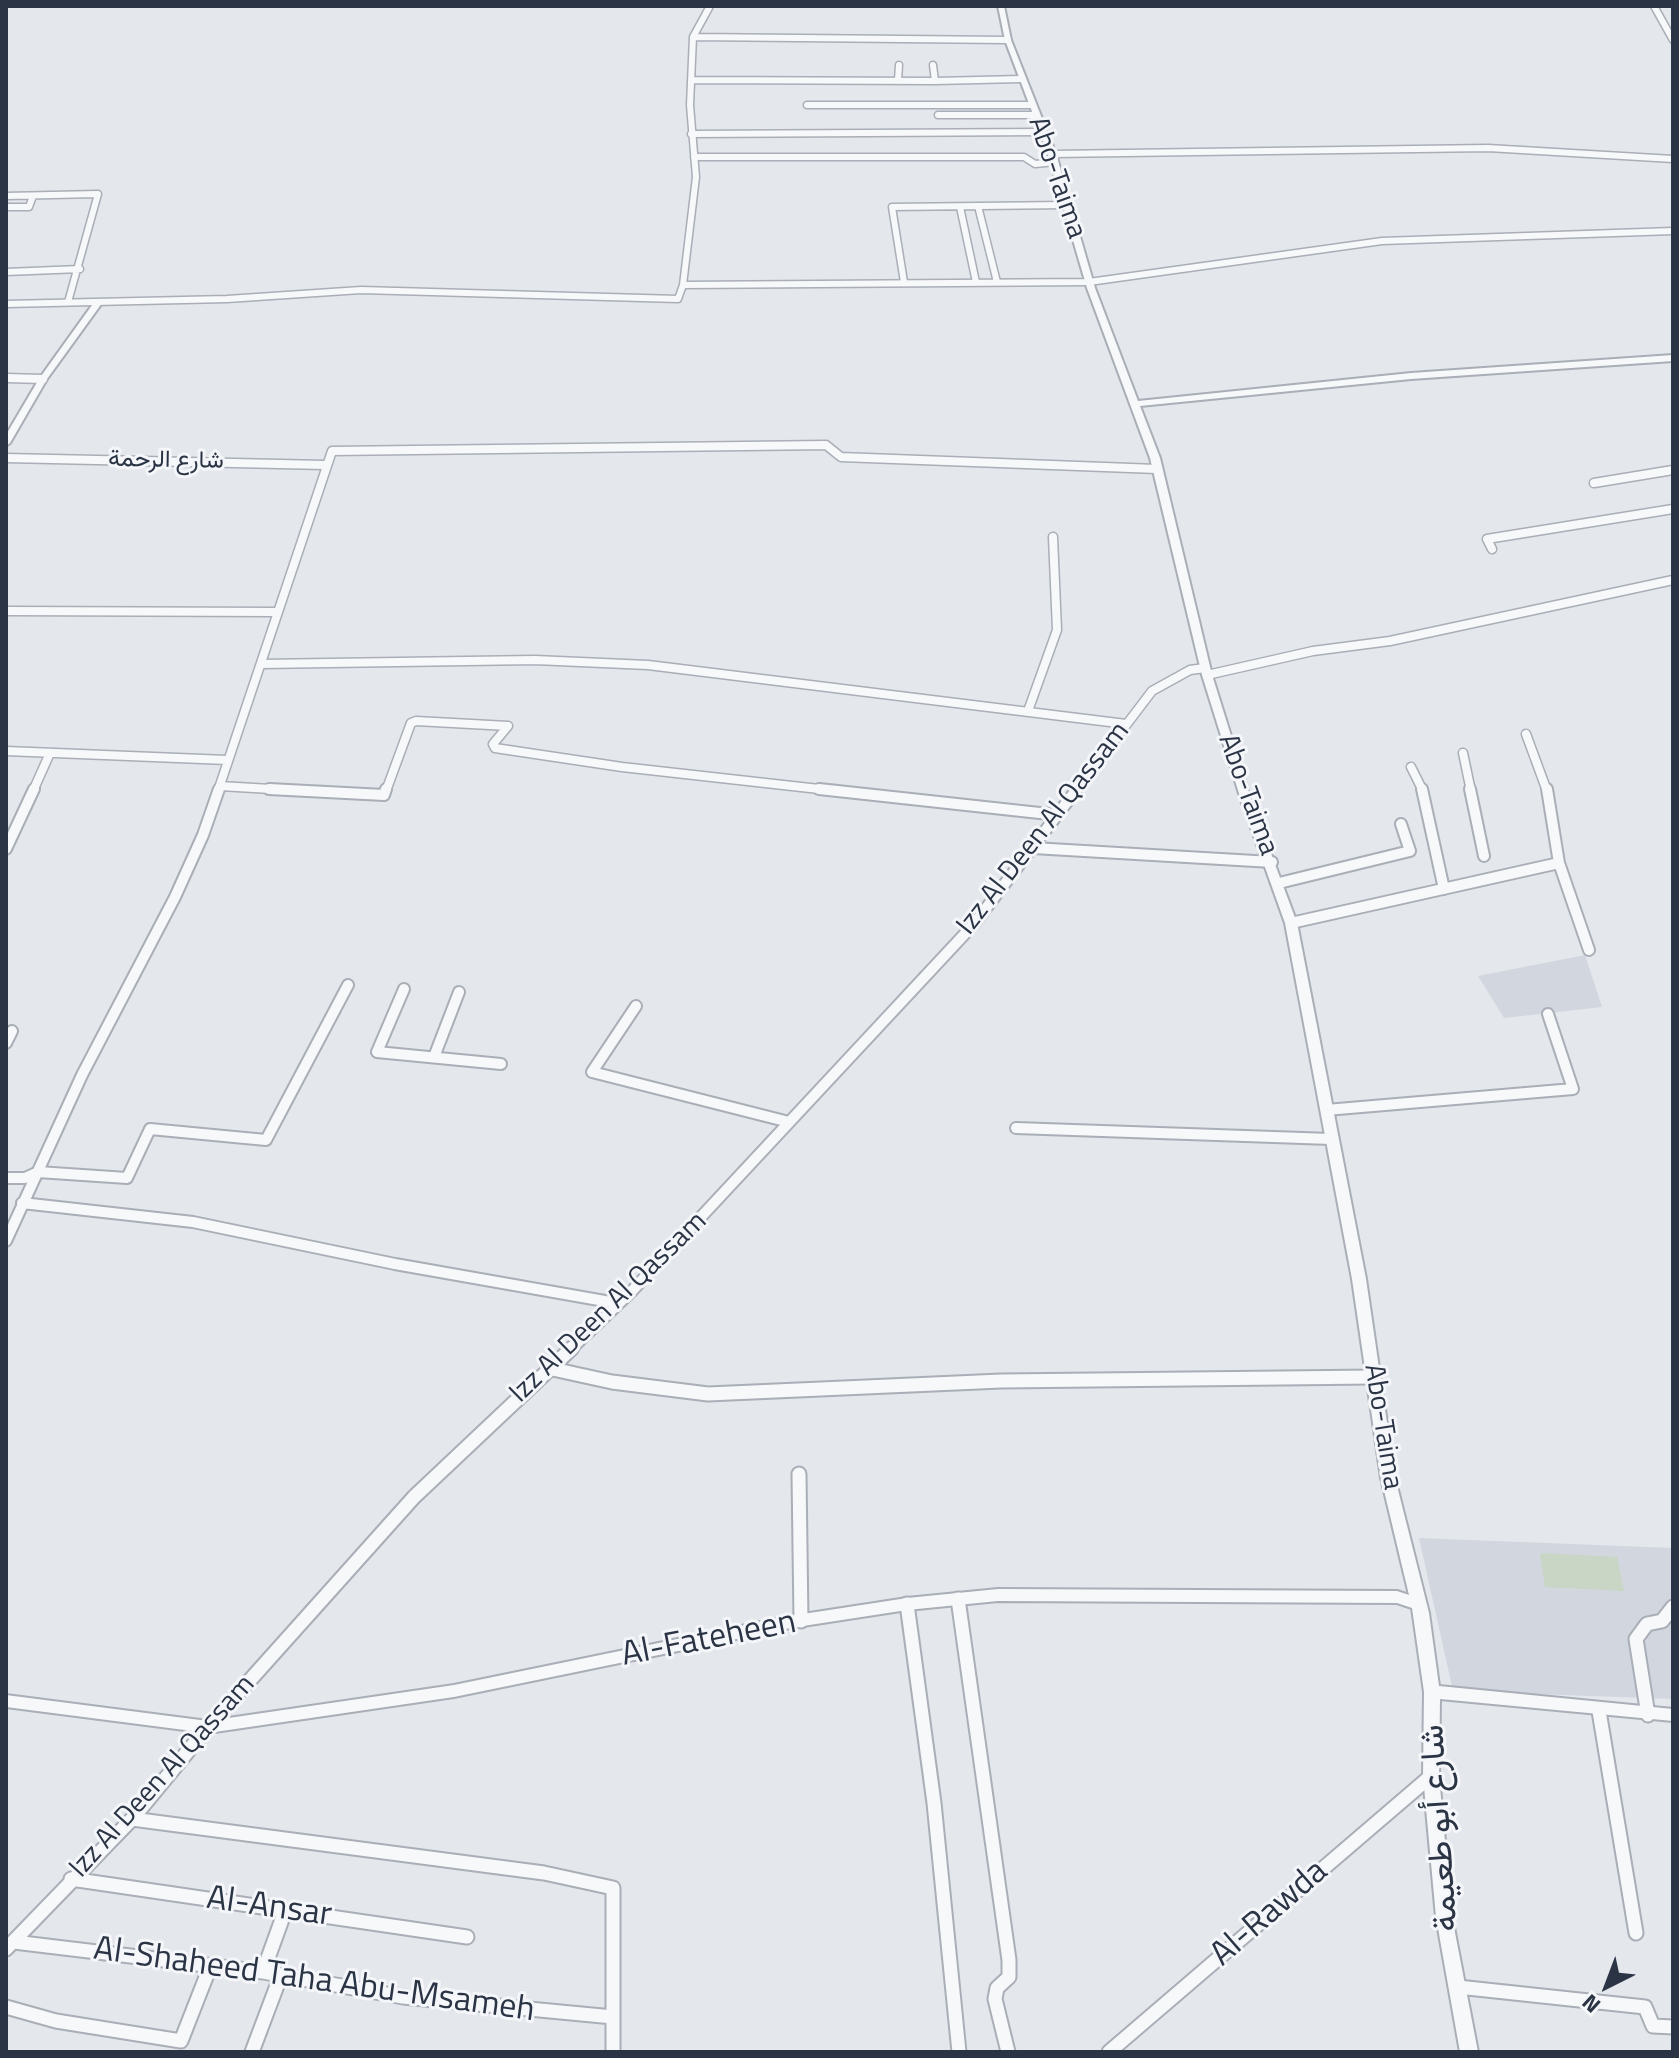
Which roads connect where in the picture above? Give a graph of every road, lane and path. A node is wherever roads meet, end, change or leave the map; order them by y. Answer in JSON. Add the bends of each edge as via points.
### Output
{"nodes":[{"id":1,"x":710,"y":6,"type":"edge"},
{"id":2,"x":1001,"y":6,"type":"edge"},
{"id":3,"x":1654,"y":6,"type":"edge"},
{"id":4,"x":693,"y":37,"type":"junction"},
{"id":5,"x":1008,"y":40,"type":"junction"},
{"id":6,"x":1673,"y":40,"type":"edge"},
{"id":7,"x":899,"y":65,"type":"dead end"},
{"id":8,"x":933,"y":65,"type":"dead end"},
{"id":9,"x":898,"y":78,"type":"junction"},
{"id":10,"x":934,"y":78,"type":"junction"},
{"id":11,"x":1021,"y":79,"type":"junction"},
{"id":12,"x":691,"y":80,"type":"junction"},
{"id":13,"x":807,"y":105,"type":"dead end"},
{"id":14,"x":1033,"y":110,"type":"junction"},
{"id":15,"x":938,"y":115,"type":"dead end"},
{"id":16,"x":1043,"y":132,"type":"junction"},
{"id":17,"x":691,"y":134,"type":"junction"},
{"id":18,"x":694,"y":157,"type":"junction"},
{"id":19,"x":1053,"y":158,"type":"junction"},
{"id":20,"x":1673,"y":159,"type":"edge"},
{"id":21,"x":6,"y":196,"type":"edge"},
{"id":22,"x":33,"y":196,"type":"junction"},
{"id":23,"x":1066,"y":205,"type":"junction"},
{"id":24,"x":978,"y":206,"type":"junction"},
{"id":25,"x":6,"y":207,"type":"edge"},
{"id":26,"x":960,"y":207,"type":"junction"},
{"id":27,"x":1673,"y":231,"type":"edge"},
{"id":28,"x":80,"y":269,"type":"junction"},
{"id":29,"x":6,"y":272,"type":"edge"},
{"id":30,"x":904,"y":282,"type":"junction"},
{"id":31,"x":976,"y":282,"type":"junction"},
{"id":32,"x":997,"y":282,"type":"junction"},
{"id":33,"x":1089,"y":282,"type":"junction"},
{"id":34,"x":683,"y":285,"type":"junction"},
{"id":35,"x":68,"y":302,"type":"junction"},
{"id":36,"x":98,"y":303,"type":"junction"},
{"id":37,"x":6,"y":304,"type":"edge"},
{"id":38,"x":1673,"y":358,"type":"edge"},
{"id":39,"x":6,"y":378,"type":"edge"},
{"id":40,"x":43,"y":379,"type":"junction"},
{"id":41,"x":1137,"y":404,"type":"junction"},
{"id":42,"x":6,"y":443,"type":"edge"},
{"id":43,"x":6,"y":458,"type":"edge"},
{"id":44,"x":325,"y":465,"type":"junction"},
{"id":45,"x":1157,"y":469,"type":"junction"},
{"id":46,"x":1673,"y":470,"type":"edge"},
{"id":47,"x":1594,"y":483,"type":"dead end"},
{"id":48,"x":1673,"y":509,"type":"edge"},
{"id":49,"x":1053,"y":537,"type":"dead end"},
{"id":50,"x":1492,"y":549,"type":"dead end"},
{"id":51,"x":1673,"y":580,"type":"edge"},
{"id":52,"x":6,"y":611,"type":"edge"},
{"id":53,"x":278,"y":612,"type":"junction"},
{"id":54,"x":261,"y":664,"type":"junction"},
{"id":55,"x":1206,"y":671,"type":"junction"},
{"id":56,"x":1028,"y":711,"type":"junction"},
{"id":57,"x":1126,"y":724,"type":"junction"},
{"id":58,"x":1526,"y":734,"type":"dead end"},
{"id":59,"x":6,"y":751,"type":"edge"},
{"id":60,"x":50,"y":753,"type":"junction"},
{"id":61,"x":1463,"y":753,"type":"dead end"},
{"id":62,"x":227,"y":760,"type":"junction"},
{"id":63,"x":1411,"y":767,"type":"dead end"},
{"id":64,"x":220,"y":786,"type":"junction"},
{"id":65,"x":1058,"y":815,"type":"junction"},
{"id":66,"x":1401,"y":824,"type":"dead end"},
{"id":67,"x":1033,"y":848,"type":"junction"},
{"id":68,"x":6,"y":849,"type":"edge"},
{"id":69,"x":1484,"y":856,"type":"dead end"},
{"id":70,"x":1272,"y":862,"type":"junction"},
{"id":71,"x":1559,"y":863,"type":"junction"},
{"id":72,"x":1279,"y":883,"type":"junction"},
{"id":73,"x":1444,"y":889,"type":"junction"},
{"id":74,"x":1291,"y":923,"type":"junction"},
{"id":75,"x":1589,"y":950,"type":"dead end"},
{"id":76,"x":348,"y":985,"type":"dead end"},
{"id":77,"x":404,"y":989,"type":"dead end"},
{"id":78,"x":459,"y":992,"type":"dead end"},
{"id":79,"x":636,"y":1006,"type":"dead end"},
{"id":80,"x":1548,"y":1014,"type":"dead end"},
{"id":81,"x":12,"y":1031,"type":"dead end"},
{"id":82,"x":6,"y":1043,"type":"edge"},
{"id":83,"x":434,"y":1057,"type":"junction"},
{"id":84,"x":501,"y":1064,"type":"dead end"},
{"id":85,"x":1326,"y":1110,"type":"junction"},
{"id":86,"x":789,"y":1122,"type":"junction"},
{"id":87,"x":1016,"y":1128,"type":"dead end"},
{"id":88,"x":1331,"y":1139,"type":"junction"},
{"id":89,"x":38,"y":1172,"type":"junction"},
{"id":90,"x":6,"y":1178,"type":"edge"},
{"id":91,"x":22,"y":1203,"type":"junction"},
{"id":92,"x":6,"y":1241,"type":"edge"},
{"id":93,"x":616,"y":1303,"type":"junction"},
{"id":94,"x":548,"y":1368,"type":"junction"},
{"id":95,"x":1374,"y":1377,"type":"junction"},
{"id":96,"x":799,"y":1474,"type":"dead end"},
{"id":97,"x":958,"y":1599,"type":"junction"},
{"id":98,"x":907,"y":1604,"type":"junction"},
{"id":99,"x":1417,"y":1604,"type":"junction"},
{"id":100,"x":1673,"y":1607,"type":"edge"},
{"id":101,"x":801,"y":1621,"type":"junction"},
{"id":102,"x":1432,"y":1692,"type":"junction"},
{"id":103,"x":6,"y":1701,"type":"edge"},
{"id":104,"x":1599,"y":1711,"type":"junction"},
{"id":105,"x":1648,"y":1715,"type":"junction"},
{"id":106,"x":1673,"y":1715,"type":"edge"},
{"id":107,"x":208,"y":1727,"type":"junction"},
{"id":108,"x":1431,"y":1776,"type":"junction"},
{"id":109,"x":132,"y":1819,"type":"junction"},
{"id":110,"x":71,"y":1879,"type":"junction"},
{"id":111,"x":285,"y":1911,"type":"junction"},
{"id":112,"x":1636,"y":1933,"type":"dead end"},
{"id":113,"x":467,"y":1937,"type":"dead end"},
{"id":114,"x":10,"y":1946,"type":"edge"},
{"id":115,"x":210,"y":1967,"type":"junction"},
{"id":116,"x":263,"y":1972,"type":"junction"},
{"id":117,"x":281,"y":1975,"type":"junction"},
{"id":118,"x":1458,"y":1987,"type":"junction"},
{"id":119,"x":6,"y":2007,"type":"edge"},
{"id":120,"x":613,"y":2017,"type":"junction"},
{"id":121,"x":1673,"y":2027,"type":"edge"},
{"id":122,"x":252,"y":2052,"type":"edge"},
{"id":123,"x":613,"y":2052,"type":"edge"},
{"id":124,"x":959,"y":2052,"type":"edge"},
{"id":125,"x":1008,"y":2052,"type":"edge"},
{"id":126,"x":1109,"y":2052,"type":"edge"},
{"id":127,"x":1469,"y":2052,"type":"edge"}],
"edges":[{"from":1,"to":4,"type":"street"},
{"from":2,"to":5,"type":"street","name":"Abo-Taima"},
{"from":3,"to":6,"type":"street"},
{"from":4,"to":5,"type":"street"},
{"from":4,"to":12,"type":"street"},
{"from":5,"to":11,"type":"street","name":"Abo-Taima"},
{"from":7,"to":9,"type":"street"},
{"from":8,"to":10,"type":"street"},
{"from":9,"to":10,"type":"street"},
{"from":9,"to":12,"type":"street"},
{"from":10,"to":11,"type":"street"},
{"from":11,"to":14,"type":"street","name":"Abo-Taima"},
{"from":12,"to":17,"type":"street"},
{"from":13,"to":14,"type":"street"},
{"from":14,"to":15,"type":"street"},
{"from":14,"to":16,"type":"street","name":"Abo-Taima"},
{"from":16,"to":17,"type":"street"},
{"from":16,"to":19,"type":"street","name":"Abo-Taima"},
{"from":17,"to":18,"type":"street"},
{"from":18,"to":19,"type":"street","via":[[1024,157],[1035,164]]},
{"from":18,"to":34,"type":"street","via":[[694,205]]},
{"from":19,"to":20,"type":"street","via":[[1488,148]]},
{"from":19,"to":23,"type":"street","name":"Abo-Taima"},
{"from":21,"to":22,"type":"street"},
{"from":22,"to":25,"type":"street","via":[[29,207]]},
{"from":22,"to":28,"type":"street","via":[[98,194]]},
{"from":23,"to":24,"type":"street"},
{"from":23,"to":33,"type":"street","name":"Abo-Taima"},
{"from":24,"to":26,"type":"street"},
{"from":24,"to":32,"type":"street"},
{"from":26,"to":30,"type":"street","via":[[892,207]]},
{"from":26,"to":31,"type":"street"},
{"from":27,"to":33,"type":"street","via":[[1382,241]]},
{"from":28,"to":29,"type":"street"},
{"from":28,"to":35,"type":"street"},
{"from":30,"to":31,"type":"street"},
{"from":30,"to":34,"type":"street"},
{"from":31,"to":32,"type":"street"},
{"from":32,"to":33,"type":"street"},
{"from":33,"to":41,"type":"street","name":"Abo-Taima"},
{"from":34,"to":36,"type":"street","via":[[678,299],[361,290]]},
{"from":35,"to":36,"type":"street"},
{"from":35,"to":37,"type":"street"},
{"from":36,"to":40,"type":"street"},
{"from":38,"to":41,"type":"street","via":[[1411,376]]},
{"from":39,"to":40,"type":"street"},
{"from":40,"to":42,"type":"street"},
{"from":41,"to":45,"type":"street","name":"Abo-Taima"},
{"from":43,"to":44,"type":"street","name":"شارع الرحمة"},
{"from":44,"to":45,"type":"street","via":[[332,451],[826,445],[841,457]]},
{"from":44,"to":53,"type":"street"},
{"from":45,"to":55,"type":"street","name":"Abo-Taima"},
{"from":46,"to":47,"type":"street"},
{"from":48,"to":50,"type":"street","via":[[1487,539]]},
{"from":49,"to":56,"type":"street","via":[[1057,630]]},
{"from":51,"to":55,"type":"street","name":"Izz Al Deen Al Qassam","via":[[1390,641]]},
{"from":52,"to":53,"type":"street"},
{"from":53,"to":54,"type":"street"},
{"from":54,"to":56,"type":"street","via":[[535,660],[648,665]]},
{"from":54,"to":62,"type":"street"},
{"from":55,"to":57,"type":"street","name":"Izz Al Deen Al Qassam","via":[[1190,670],[1152,691]]},
{"from":55,"to":70,"type":"street","name":"Abo-Taima","via":[[1247,803]]},
{"from":56,"to":57,"type":"street"},
{"from":57,"to":65,"type":"street","name":"Izz Al Deen Al Qassam"},
{"from":58,"to":71,"type":"street","via":[[1546,782]]},
{"from":59,"to":60,"type":"street"},
{"from":60,"to":62,"type":"street"},
{"from":60,"to":68,"type":"street"},
{"from":61,"to":69,"type":"street"},
{"from":62,"to":64,"type":"street"},
{"from":63,"to":73,"type":"street","via":[[1423,791]]},
{"from":64,"to":65,"type":"street","via":[[384,795],[416,721],[508,726],[495,748],[579,761]]},
{"from":64,"to":89,"type":"street","via":[[175,897],[100,1037]]},
{"from":65,"to":67,"type":"street","name":"Izz Al Deen Al Qassam"},
{"from":66,"to":72,"type":"street","via":[[1410,851]]},
{"from":67,"to":70,"type":"street"},
{"from":67,"to":86,"type":"street","name":"Izz Al Deen Al Qassam","via":[[974,924]]},
{"from":70,"to":72,"type":"street","name":"Abo-Taima"},
{"from":71,"to":73,"type":"street"},
{"from":71,"to":75,"type":"street"},
{"from":72,"to":74,"type":"street","name":"Abo-Taima"},
{"from":73,"to":74,"type":"street"},
{"from":74,"to":85,"type":"street","name":"Abo-Taima"},
{"from":76,"to":89,"type":"street","via":[[266,1140],[150,1129],[127,1178]]},
{"from":77,"to":83,"type":"street","via":[[377,1052]]},
{"from":78,"to":83,"type":"street"},
{"from":79,"to":86,"type":"street","via":[[592,1072]]},
{"from":80,"to":85,"type":"street","via":[[1573,1089]]},
{"from":81,"to":82,"type":"street"},
{"from":83,"to":84,"type":"street"},
{"from":85,"to":88,"type":"street","name":"Abo-Taima"},
{"from":86,"to":93,"type":"street","name":"Izz Al Deen Al Qassam"},
{"from":87,"to":88,"type":"street"},
{"from":88,"to":95,"type":"street","name":"Abo-Taima"},
{"from":89,"to":90,"type":"street"},
{"from":89,"to":91,"type":"street"},
{"from":91,"to":92,"type":"street"},
{"from":91,"to":93,"type":"street","via":[[206,1224]]},
{"from":93,"to":94,"type":"street","name":"Izz Al Deen Al Qassam"},
{"from":94,"to":95,"type":"street","via":[[708,1394],[1001,1381]]},
{"from":94,"to":107,"type":"street","name":"Izz Al Deen Al Qassam","via":[[414,1497]]},
{"from":95,"to":99,"type":"street","name":"Abo-Taima","via":[[1388,1478]]},
{"from":96,"to":101,"type":"street"},
{"from":97,"to":98,"type":"street","name":"Al-Fateheen"},
{"from":97,"to":99,"type":"street","name":"Al-Fateheen","via":[[1397,1597]]},
{"from":97,"to":125,"type":"street","via":[[1009,1960],[1009,1977],[997,1988],[995,1999]]},
{"from":98,"to":101,"type":"street","name":"Al-Fateheen"},
{"from":98,"to":124,"type":"street"},
{"from":99,"to":102,"type":"street","name":"شارع أبو طعيمة"},
{"from":100,"to":105,"type":"street","via":[[1662,1621],[1647,1624],[1636,1639]]},
{"from":101,"to":107,"type":"street","name":"Al-Fateheen","via":[[454,1691]]},
{"from":102,"to":104,"type":"street"},
{"from":102,"to":108,"type":"street","name":"شارع أبو طعيمة"},
{"from":103,"to":107,"type":"street","name":"Al-Fateheen"},
{"from":104,"to":105,"type":"street"},
{"from":104,"to":112,"type":"street"},
{"from":105,"to":106,"type":"street"},
{"from":107,"to":109,"type":"street","name":"Izz Al Deen Al Qassam"},
{"from":108,"to":118,"type":"street","name":"شارع أبو طعيمة","via":[[1444,1917]]},
{"from":108,"to":126,"type":"street","name":"Al-Rawda"},
{"from":109,"to":110,"type":"street","name":"Izz Al Deen Al Qassam"},
{"from":109,"to":120,"type":"street","via":[[544,1873],[613,1888]]},
{"from":110,"to":111,"type":"street","name":"Al-Ansar"},
{"from":110,"to":114,"type":"street","name":"Izz Al Deen Al Qassam"},
{"from":111,"to":113,"type":"street","name":"Al-Ansar"},
{"from":111,"to":116,"type":"street"},
{"from":114,"to":115,"type":"street","name":"Al-Shaheed Taha Abu-Msameh"},
{"from":115,"to":116,"type":"street","name":"Al-Shaheed Taha Abu-Msameh"},
{"from":115,"to":119,"type":"street","via":[[181,2041],[56,2021]]},
{"from":116,"to":117,"type":"street","name":"Al-Shaheed Taha Abu-Msameh"},
{"from":117,"to":120,"type":"street","name":"Al-Shaheed Taha Abu-Msameh","via":[[403,1997]]},
{"from":117,"to":122,"type":"street"},
{"from":118,"to":121,"type":"street","via":[[1645,2007],[1653,2026]]},
{"from":118,"to":127,"type":"street","name":"شارع أبو طعيمة"},
{"from":120,"to":123,"type":"street"}]}
